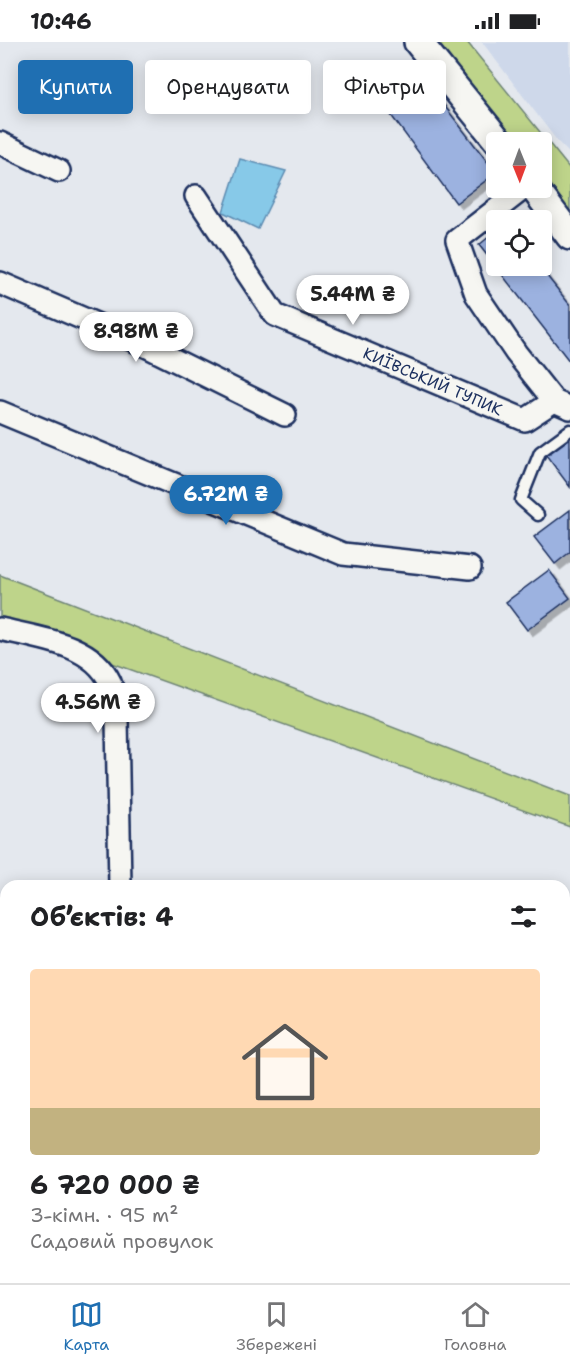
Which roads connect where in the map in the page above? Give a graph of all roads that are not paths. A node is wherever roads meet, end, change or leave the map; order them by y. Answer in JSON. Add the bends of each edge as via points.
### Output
{"nodes":[{"id":1,"x":418,"y":42,"type":"edge"},
{"id":2,"x":491,"y":132,"type":"edge"},
{"id":3,"x":0,"y":143,"type":"edge"},
{"id":4,"x":60,"y":171,"type":"dead end"},
{"id":5,"x":196,"y":196,"type":"dead end"},
{"id":6,"x":511,"y":198,"type":"edge"},
{"id":7,"x":542,"y":198,"type":"edge"},
{"id":8,"x":570,"y":236,"type":"edge"},
{"id":9,"x":0,"y":283,"type":"edge"},
{"id":10,"x":562,"y":404,"type":"edge"},
{"id":11,"x":0,"y":412,"type":"edge"},
{"id":12,"x":285,"y":415,"type":"dead end"},
{"id":13,"x":570,"y":430,"type":"edge"},
{"id":14,"x":538,"y":515,"type":"dead end"},
{"id":15,"x":470,"y":568,"type":"dead end"},
{"id":16,"x":0,"y":629,"type":"edge"},
{"id":17,"x":120,"y":880,"type":"edge"}],
"edges":[{"from":1,"to":2,"type":"street"},
{"from":3,"to":4,"type":"street"},
{"from":5,"to":10,"type":"street","name":"КИЇВСЬКИЙ ТУПИК","via":[[275,315],[525,420]]},
{"from":6,"to":10,"type":"street","via":[[457,240],[476,294],[516,353]]},
{"from":7,"to":8,"type":"street"},
{"from":9,"to":12,"type":"street","via":[[140,343]]},
{"from":11,"to":15,"type":"street","via":[[343,554]]},
{"from":13,"to":14,"type":"lane","via":[[540,452],[521,500]]},
{"from":16,"to":17,"type":"street","via":[[80,651],[99,666],[110,682],[117,719]]}]}
